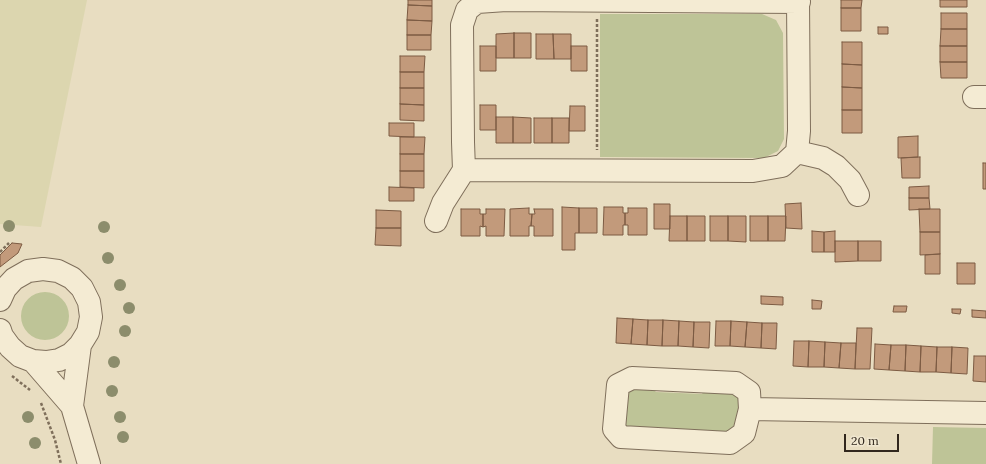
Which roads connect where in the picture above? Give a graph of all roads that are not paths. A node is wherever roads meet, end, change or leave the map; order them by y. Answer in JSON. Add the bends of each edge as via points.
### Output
{"nodes":[{"id":1,"x":597,"y":1,"type":"edge"},
{"id":2,"x":798,"y":1,"type":"edge"},
{"id":3,"x":797,"y":152,"type":"junction"},
{"id":4,"x":464,"y":170,"type":"junction"},
{"id":5,"x":858,"y":195,"type":"dead end"},
{"id":6,"x":436,"y":221,"type":"dead end"},
{"id":7,"x":2,"y":293,"type":"edge"},
{"id":8,"x":0,"y":330,"type":"edge"},
{"id":9,"x":80,"y":345,"type":"junction"},
{"id":10,"x":34,"y":361,"type":"junction"},
{"id":11,"x":72,"y":406,"type":"junction"},
{"id":12,"x":750,"y":409,"type":"junction"},
{"id":13,"x":986,"y":413,"type":"edge"},
{"id":14,"x":89,"y":464,"type":"edge"}],
"edges":[{"from":1,"to":2,"type":"street"},
{"from":1,"to":4,"type":"street","via":[[477,2],[467,10],[462,25]]},
{"from":2,"to":3,"type":"street"},
{"from":3,"to":4,"type":"street","via":[[782,166],[753,172]]},
{"from":3,"to":5,"type":"street","via":[[823,158],[836,166],[850,180]]},
{"from":4,"to":6,"type":"street"},
{"from":7,"to":9,"type":"street","via":[[14,279],[28,271],[58,271],[72,278],[82,288],[89,302],[91,317],[88,332]]},
{"from":8,"to":10,"type":"street","via":[[10,347],[20,356]]},
{"from":9,"to":10,"type":"street","via":[[71,354],[59,360]]},
{"from":9,"to":11,"type":"street"},
{"from":10,"to":11,"type":"street"},
{"from":11,"to":14,"type":"street"},
{"from":12,"to":12,"type":"street","via":[[748,392],[736,383],[632,378],[618,385],[614,429],[621,437],[730,443],[744,433]]},
{"from":12,"to":13,"type":"street"}]}
